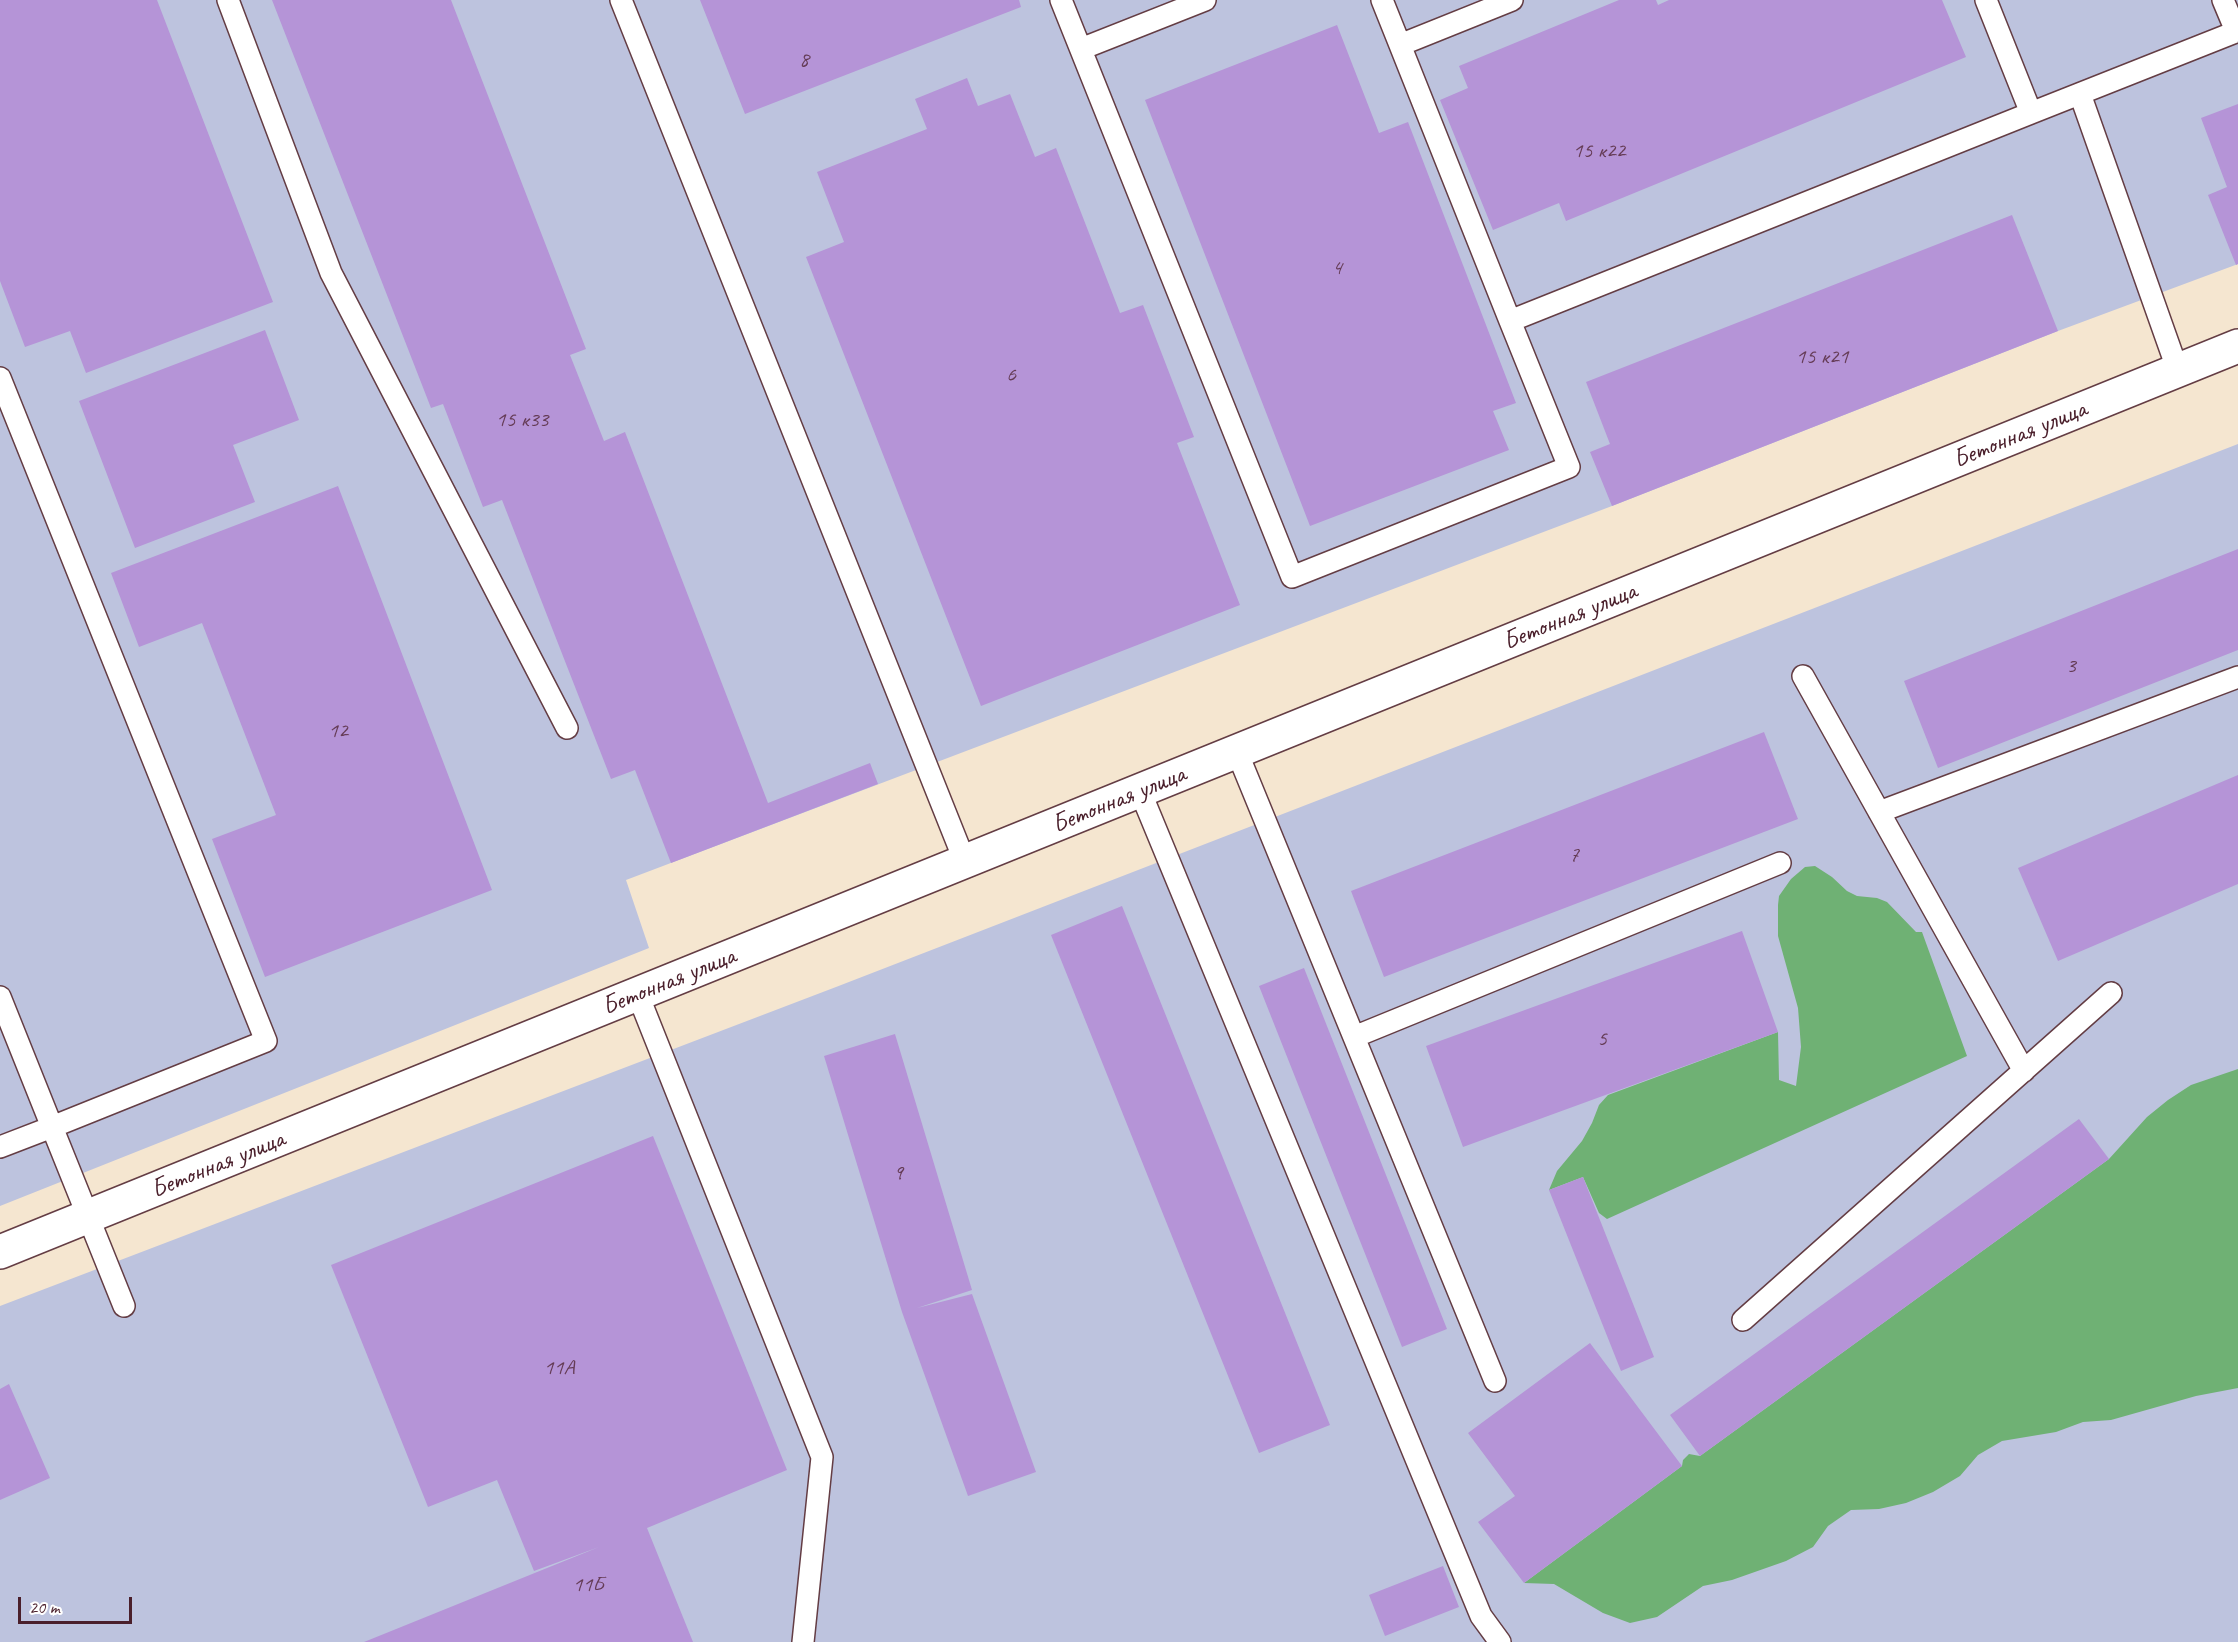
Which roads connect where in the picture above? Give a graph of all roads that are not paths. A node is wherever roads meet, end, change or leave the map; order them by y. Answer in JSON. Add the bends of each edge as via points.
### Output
{"nodes":[{"id":1,"x":228,"y":0,"type":"edge"},
{"id":2,"x":621,"y":0,"type":"edge"},
{"id":3,"x":1062,"y":0,"type":"edge"},
{"id":4,"x":1205,"y":0,"type":"edge"},
{"id":5,"x":1382,"y":0,"type":"edge"},
{"id":6,"x":1512,"y":0,"type":"edge"},
{"id":7,"x":1986,"y":0,"type":"edge"},
{"id":8,"x":2223,"y":0,"type":"edge"},
{"id":9,"x":2237,"y":31,"type":"edge"},
{"id":10,"x":1400,"y":45,"type":"junction"},
{"id":11,"x":1081,"y":49,"type":"junction"},
{"id":12,"x":2080,"y":94,"type":"junction"},
{"id":13,"x":2031,"y":113,"type":"junction"},
{"id":14,"x":1510,"y":321,"type":"junction"},
{"id":15,"x":2238,"y":346,"type":"edge"},
{"id":16,"x":2178,"y":371,"type":"junction"},
{"id":17,"x":0,"y":378,"type":"edge"},
{"id":18,"x":1803,"y":676,"type":"dead end"},
{"id":19,"x":2238,"y":676,"type":"edge"},
{"id":20,"x":567,"y":728,"type":"dead end"},
{"id":21,"x":1237,"y":752,"type":"junction"},
{"id":22,"x":1140,"y":791,"type":"junction"},
{"id":23,"x":1879,"y":812,"type":"junction"},
{"id":24,"x":965,"y":862,"type":"junction"},
{"id":25,"x":1780,"y":863,"type":"dead end"},
{"id":26,"x":2111,"y":993,"type":"dead end"},
{"id":27,"x":638,"y":995,"type":"junction"},
{"id":28,"x":0,"y":997,"type":"edge"},
{"id":29,"x":1354,"y":1037,"type":"junction"},
{"id":30,"x":2024,"y":1071,"type":"junction"},
{"id":31,"x":52,"y":1127,"type":"junction"},
{"id":32,"x":0,"y":1147,"type":"edge"},
{"id":33,"x":88,"y":1217,"type":"junction"},
{"id":34,"x":0,"y":1252,"type":"edge"},
{"id":35,"x":124,"y":1306,"type":"dead end"},
{"id":36,"x":1743,"y":1320,"type":"dead end"},
{"id":37,"x":1495,"y":1381,"type":"dead end"},
{"id":38,"x":803,"y":1642,"type":"edge"},
{"id":39,"x":1500,"y":1642,"type":"edge"}],
"edges":[{"from":1,"to":20,"type":"lane","via":[[331,273]]},
{"from":2,"to":24,"type":"lane"},
{"from":3,"to":11,"type":"lane"},
{"from":4,"to":11,"type":"lane"},
{"from":5,"to":10,"type":"lane"},
{"from":6,"to":10,"type":"lane"},
{"from":7,"to":13,"type":"lane"},
{"from":8,"to":9,"type":"lane"},
{"from":9,"to":12,"type":"lane"},
{"from":10,"to":14,"type":"lane"},
{"from":11,"to":14,"type":"lane","via":[[1292,577],[1569,467]]},
{"from":12,"to":13,"type":"lane"},
{"from":12,"to":16,"type":"lane"},
{"from":13,"to":14,"type":"lane"},
{"from":15,"to":16,"type":"street","name":"Бетонная улица"},
{"from":16,"to":21,"type":"street","name":"Бетонная улица"},
{"from":17,"to":31,"type":"lane","via":[[266,1041]]},
{"from":18,"to":23,"type":"lane"},
{"from":19,"to":23,"type":"lane"},
{"from":21,"to":22,"type":"street","name":"Бетонная улица"},
{"from":21,"to":29,"type":"lane"},
{"from":22,"to":24,"type":"street","name":"Бетонная улица"},
{"from":22,"to":39,"type":"lane","via":[[1481,1616]]},
{"from":23,"to":30,"type":"lane"},
{"from":24,"to":27,"type":"street","name":"Бетонная улица"},
{"from":25,"to":29,"type":"lane"},
{"from":26,"to":30,"type":"lane"},
{"from":27,"to":33,"type":"street","name":"Бетонная улица"},
{"from":27,"to":38,"type":"lane","via":[[822,1457]]},
{"from":28,"to":31,"type":"lane"},
{"from":29,"to":37,"type":"lane"},
{"from":30,"to":36,"type":"lane"},
{"from":31,"to":32,"type":"lane"},
{"from":31,"to":33,"type":"lane"},
{"from":33,"to":34,"type":"street","name":"Бетонная улица"},
{"from":33,"to":35,"type":"lane"}]}
